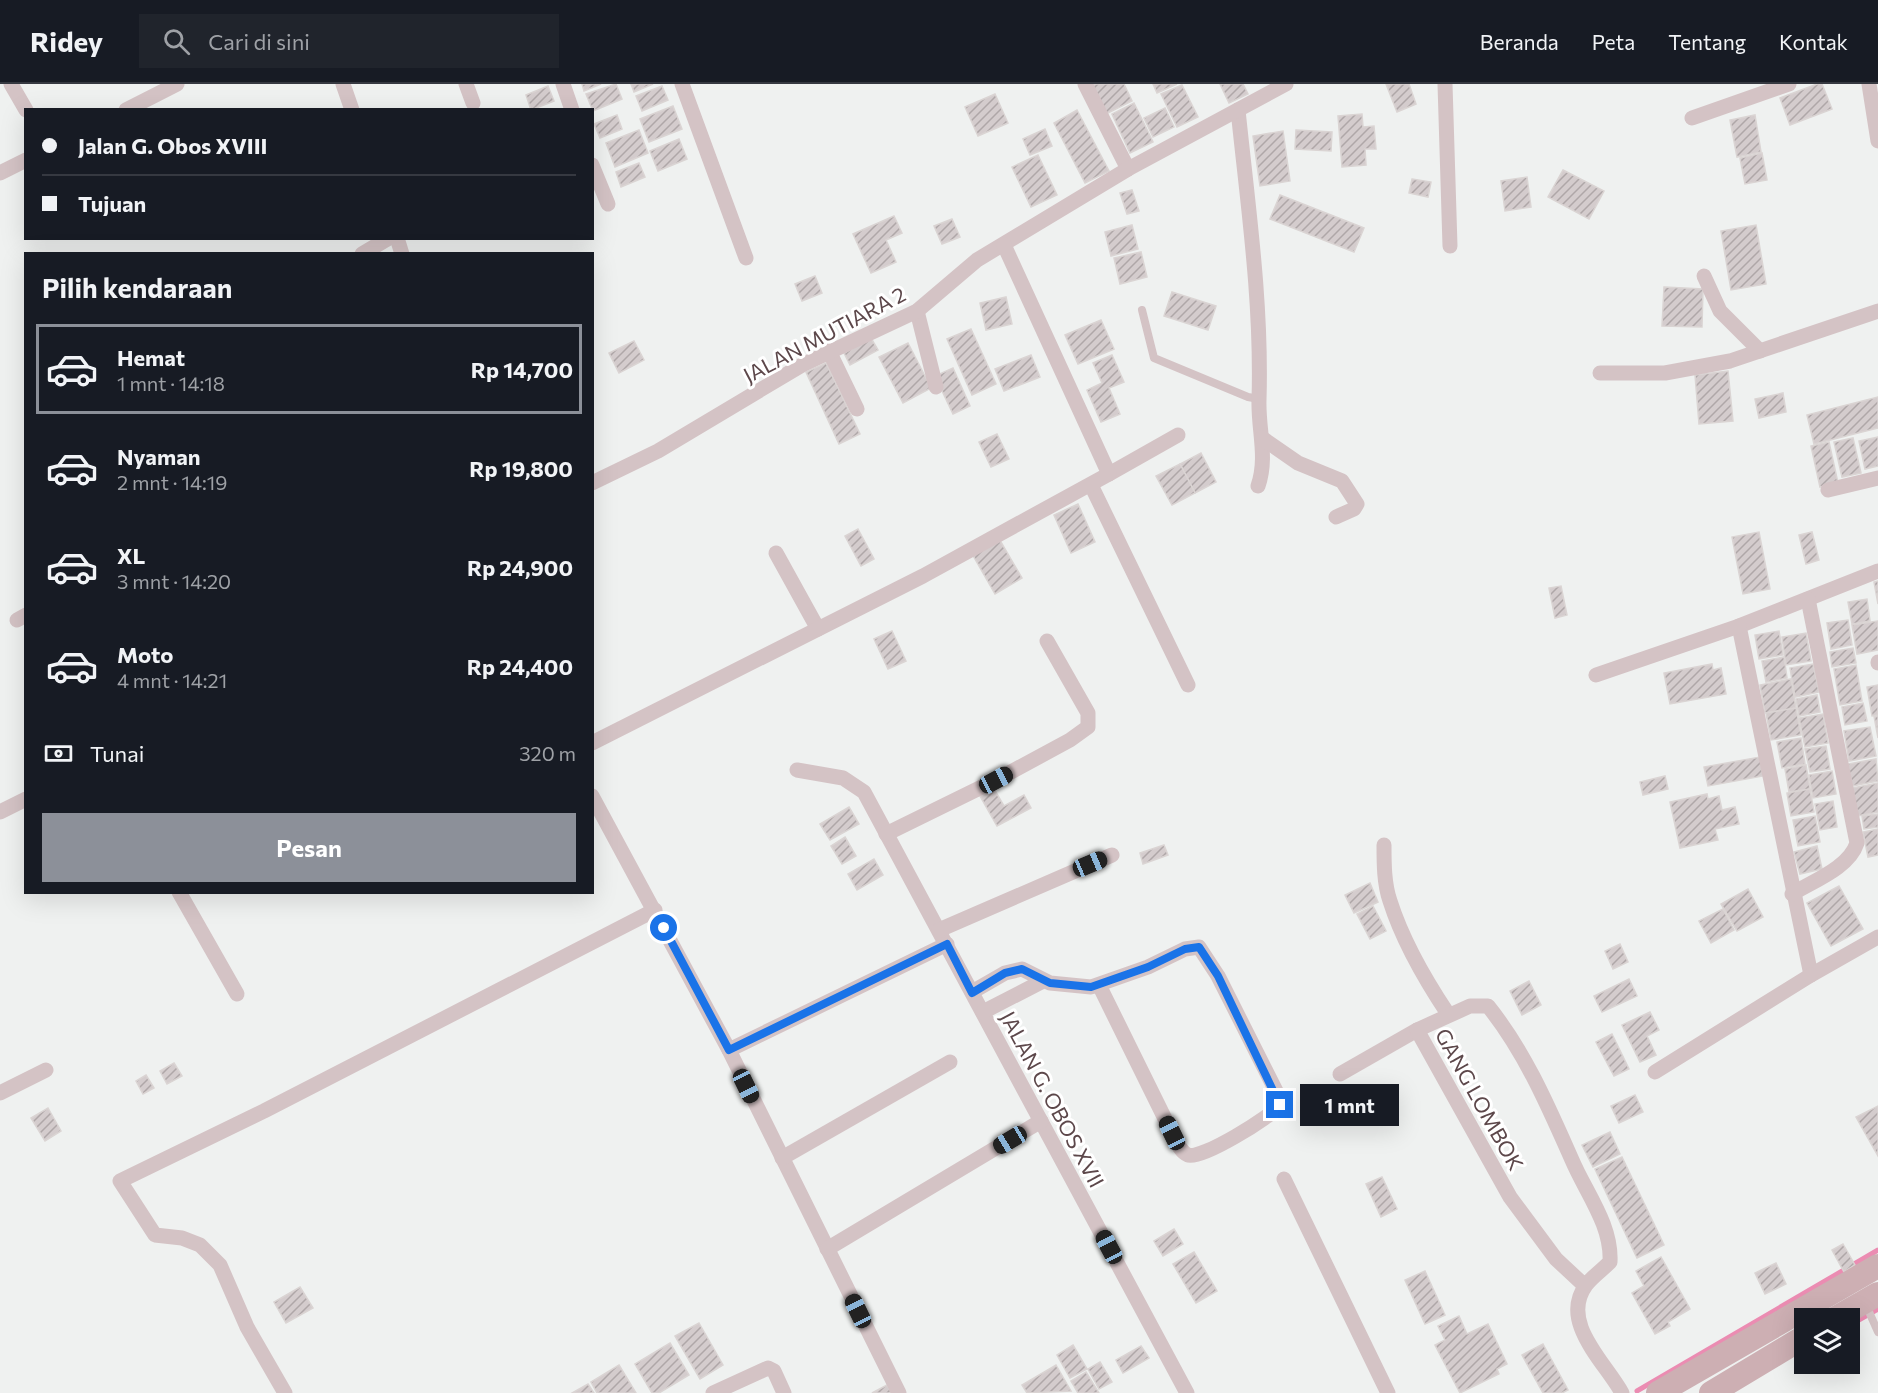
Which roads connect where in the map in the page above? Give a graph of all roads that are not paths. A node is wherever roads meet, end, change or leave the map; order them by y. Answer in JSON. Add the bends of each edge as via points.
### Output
{"nodes":[{"id":1,"x":11,"y":84,"type":"edge"},
{"id":2,"x":177,"y":84,"type":"edge"},
{"id":3,"x":343,"y":84,"type":"edge"},
{"id":4,"x":466,"y":84,"type":"edge"},
{"id":5,"x":563,"y":84,"type":"edge"},
{"id":6,"x":682,"y":84,"type":"edge"},
{"id":7,"x":1085,"y":84,"type":"edge"},
{"id":8,"x":1286,"y":84,"type":"edge"},
{"id":9,"x":1445,"y":84,"type":"edge"},
{"id":10,"x":1789,"y":84,"type":"edge"},
{"id":11,"x":1869,"y":84,"type":"edge"},
{"id":12,"x":473,"y":103,"type":"dead end"},
{"id":13,"x":25,"y":108,"type":"edge"},
{"id":14,"x":130,"y":108,"type":"edge"},
{"id":15,"x":351,"y":108,"type":"edge"},
{"id":16,"x":571,"y":108,"type":"edge"},
{"id":17,"x":1238,"y":110,"type":"junction"},
{"id":18,"x":1692,"y":118,"type":"dead end"},
{"id":19,"x":1878,"y":141,"type":"edge"},
{"id":20,"x":24,"y":161,"type":"edge"},
{"id":21,"x":1128,"y":169,"type":"junction"},
{"id":22,"x":594,"y":170,"type":"edge"},
{"id":23,"x":0,"y":173,"type":"edge"},
{"id":24,"x":608,"y":204,"type":"dead end"},
{"id":25,"x":386,"y":240,"type":"edge"},
{"id":26,"x":1004,"y":245,"type":"junction"},
{"id":27,"x":1450,"y":246,"type":"dead end"},
{"id":28,"x":365,"y":252,"type":"edge"},
{"id":29,"x":746,"y":258,"type":"dead end"},
{"id":30,"x":1704,"y":276,"type":"dead end"},
{"id":31,"x":1142,"y":310,"type":"dead end"},
{"id":32,"x":917,"y":311,"type":"junction"},
{"id":33,"x":1878,"y":311,"type":"edge"},
{"id":34,"x":829,"y":351,"type":"junction"},
{"id":35,"x":1760,"y":351,"type":"junction"},
{"id":36,"x":1600,"y":373,"type":"dead end"},
{"id":37,"x":936,"y":387,"type":"dead end"},
{"id":38,"x":1259,"y":399,"type":"junction"},
{"id":39,"x":856,"y":409,"type":"dead end"},
{"id":40,"x":1178,"y":435,"type":"dead end"},
{"id":41,"x":1262,"y":438,"type":"junction"},
{"id":42,"x":1109,"y":474,"type":"junction"},
{"id":43,"x":1878,"y":478,"type":"edge"},
{"id":44,"x":594,"y":482,"type":"edge"},
{"id":45,"x":1091,"y":485,"type":"junction"},
{"id":46,"x":1258,"y":486,"type":"dead end"},
{"id":47,"x":1828,"y":490,"type":"dead end"},
{"id":48,"x":1336,"y":517,"type":"dead end"},
{"id":49,"x":776,"y":553,"type":"dead end"},
{"id":50,"x":1878,"y":571,"type":"edge"},
{"id":51,"x":1808,"y":599,"type":"junction"},
{"id":52,"x":1739,"y":626,"type":"junction"},
{"id":53,"x":818,"y":629,"type":"junction"},
{"id":54,"x":1047,"y":641,"type":"dead end"},
{"id":55,"x":1596,"y":675,"type":"dead end"},
{"id":56,"x":1188,"y":685,"type":"dead end"},
{"id":57,"x":594,"y":741,"type":"edge"},
{"id":58,"x":797,"y":770,"type":"dead end"},
{"id":59,"x":24,"y":800,"type":"edge"},
{"id":60,"x":594,"y":800,"type":"edge"},
{"id":61,"x":0,"y":812,"type":"edge"},
{"id":62,"x":886,"y":834,"type":"junction"},
{"id":63,"x":1384,"y":845,"type":"dead end"},
{"id":64,"x":1112,"y":855,"type":"dead end"},
{"id":65,"x":180,"y":894,"type":"edge"},
{"id":66,"x":1792,"y":894,"type":"junction"},
{"id":67,"x":655,"y":910,"type":"junction"},
{"id":68,"x":939,"y":930,"type":"junction"},
{"id":69,"x":1878,"y":937,"type":"edge"},
{"id":70,"x":947,"y":944,"type":"junction"},
{"id":71,"x":1811,"y":975,"type":"junction"},
{"id":72,"x":1043,"y":981,"type":"junction"},
{"id":73,"x":1099,"y":985,"type":"junction"},
{"id":74,"x":972,"y":993,"type":"junction"},
{"id":75,"x":237,"y":994,"type":"dead end"},
{"id":76,"x":983,"y":1012,"type":"junction"},
{"id":77,"x":1448,"y":1014,"type":"junction"},
{"id":78,"x":1417,"y":1030,"type":"junction"},
{"id":79,"x":729,"y":1050,"type":"junction"},
{"id":80,"x":950,"y":1062,"type":"dead end"},
{"id":81,"x":46,"y":1070,"type":"dead end"},
{"id":82,"x":1655,"y":1072,"type":"dead end"},
{"id":83,"x":1340,"y":1074,"type":"dead end"},
{"id":84,"x":0,"y":1093,"type":"edge"},
{"id":85,"x":1041,"y":1122,"type":"junction"},
{"id":86,"x":782,"y":1158,"type":"junction"},
{"id":87,"x":1284,"y":1179,"type":"dead end"},
{"id":88,"x":827,"y":1249,"type":"junction"},
{"id":89,"x":1878,"y":1266,"type":"edge"},
{"id":90,"x":1585,"y":1286,"type":"junction"},
{"id":91,"x":1871,"y":1297,"type":"edge"},
{"id":92,"x":1853,"y":1308,"type":"edge"},
{"id":93,"x":1878,"y":1332,"type":"edge"},
{"id":94,"x":1794,"y":1343,"type":"edge"},
{"id":95,"x":285,"y":1393,"type":"edge"},
{"id":96,"x":713,"y":1393,"type":"edge"},
{"id":97,"x":784,"y":1393,"type":"edge"},
{"id":98,"x":899,"y":1393,"type":"edge"},
{"id":99,"x":1187,"y":1393,"type":"edge"},
{"id":100,"x":1388,"y":1393,"type":"edge"},
{"id":101,"x":1622,"y":1393,"type":"edge"},
{"id":102,"x":1658,"y":1393,"type":"edge"},
{"id":103,"x":1711,"y":1393,"type":"edge"}],
"edges":[{"from":1,"to":13,"type":"street"},
{"from":2,"to":14,"type":"street"},
{"from":3,"to":15,"type":"street"},
{"from":4,"to":12,"type":"street"},
{"from":5,"to":16,"type":"street"},
{"from":6,"to":29,"type":"street"},
{"from":7,"to":21,"type":"street"},
{"from":8,"to":17,"type":"street","name":"JALAN MUTIARA 2"},
{"from":9,"to":27,"type":"street"},
{"from":10,"to":18,"type":"street"},
{"from":11,"to":19,"type":"street"},
{"from":17,"to":21,"type":"street","name":"JALAN MUTIARA 2"},
{"from":17,"to":38,"type":"street","via":[[1256,272]]},
{"from":20,"to":23,"type":"street"},
{"from":21,"to":26,"type":"street","name":"JALAN MUTIARA 2"},
{"from":22,"to":24,"type":"street"},
{"from":25,"to":28,"type":"street"},
{"from":26,"to":32,"type":"street","name":"JALAN MUTIARA 2","via":[[977,260]]},
{"from":26,"to":42,"type":"street"},
{"from":30,"to":35,"type":"street","via":[[1720,311]]},
{"from":31,"to":38,"type":"lane","via":[[1154,358]]},
{"from":32,"to":34,"type":"street","name":"JALAN MUTIARA 2"},
{"from":32,"to":37,"type":"street"},
{"from":33,"to":35,"type":"street"},
{"from":34,"to":39,"type":"street"},
{"from":34,"to":44,"type":"street","name":"JALAN MUTIARA 2","via":[[658,451]]},
{"from":35,"to":36,"type":"street","via":[[1665,373]]},
{"from":38,"to":41,"type":"street"},
{"from":40,"to":42,"type":"street"},
{"from":41,"to":46,"type":"street","via":[[1263,465]]},
{"from":41,"to":48,"type":"street","via":[[1298,463],[1342,481],[1357,504]]},
{"from":42,"to":45,"type":"street"},
{"from":43,"to":47,"type":"street"},
{"from":45,"to":53,"type":"street"},
{"from":45,"to":56,"type":"street"},
{"from":49,"to":53,"type":"street"},
{"from":50,"to":51,"type":"street"},
{"from":51,"to":52,"type":"street"},
{"from":51,"to":66,"type":"street","via":[[1857,843],[1846,861]]},
{"from":52,"to":55,"type":"street"},
{"from":52,"to":66,"type":"street"},
{"from":53,"to":57,"type":"street"},
{"from":54,"to":62,"type":"street","via":[[1088,713],[1088,727],[1070,741]]},
{"from":58,"to":62,"type":"street","name":"JALAN G. OBOS XVII","via":[[843,778],[854,784],[864,792]]},
{"from":59,"to":61,"type":"street"},
{"from":60,"to":67,"type":"street"},
{"from":62,"to":68,"type":"street","name":"JALAN G. OBOS XVII"},
{"from":63,"to":77,"type":"street","via":[[1389,901],[1428,984]]},
{"from":64,"to":68,"type":"street"},
{"from":65,"to":75,"type":"street"},
{"from":66,"to":71,"type":"street"},
{"from":67,"to":79,"type":"street"},
{"from":67,"to":95,"type":"street","via":[[264,1111],[120,1180],[156,1235],[200,1245],[219,1265],[247,1327]]},
{"from":68,"to":70,"type":"street","name":"JALAN G. OBOS XVII"},
{"from":69,"to":71,"type":"street"},
{"from":70,"to":74,"type":"street","name":"JALAN G. OBOS XVII"},
{"from":70,"to":79,"type":"street"},
{"from":71,"to":82,"type":"street"},
{"from":72,"to":73,"type":"street","via":[[1063,986]]},
{"from":72,"to":74,"type":"street","via":[[1029,971],[1014,970]]},
{"from":72,"to":76,"type":"street"},
{"from":73,"to":73,"type":"street","via":[[1172,1133],[1188,1155],[1195,1157],[1213,1149],[1280,1105],[1218,976],[1199,947],[1185,949]]},
{"from":74,"to":76,"type":"street","name":"JALAN G. OBOS XVII"},
{"from":76,"to":85,"type":"street","name":"JALAN G. OBOS XVII"},
{"from":77,"to":78,"type":"street","name":"GANG LOMBOK"},
{"from":77,"to":90,"type":"street","name":"GANG LOMBOK","via":[[1470,1006],[1488,1006],[1506,1028],[1551,1109],[1611,1246],[1610,1262]]},
{"from":78,"to":83,"type":"street"},
{"from":78,"to":90,"type":"street","name":"GANG LOMBOK","via":[[1510,1197],[1556,1259]]},
{"from":79,"to":86,"type":"street"},
{"from":80,"to":86,"type":"street"},
{"from":81,"to":84,"type":"street"},
{"from":85,"to":88,"type":"street"},
{"from":85,"to":99,"type":"street","name":"JALAN G. OBOS XVII"},
{"from":86,"to":88,"type":"street"},
{"from":87,"to":100,"type":"street"},
{"from":88,"to":98,"type":"street"},
{"from":89,"to":102,"type":"main road"},
{"from":90,"to":101,"type":"street","via":[[1577,1307],[1578,1324]]},
{"from":91,"to":92,"type":"main road"},
{"from":91,"to":93,"type":"lane"},
{"from":94,"to":103,"type":"main road"},
{"from":96,"to":97,"type":"street","via":[[765,1368],[774,1371]]}]}
